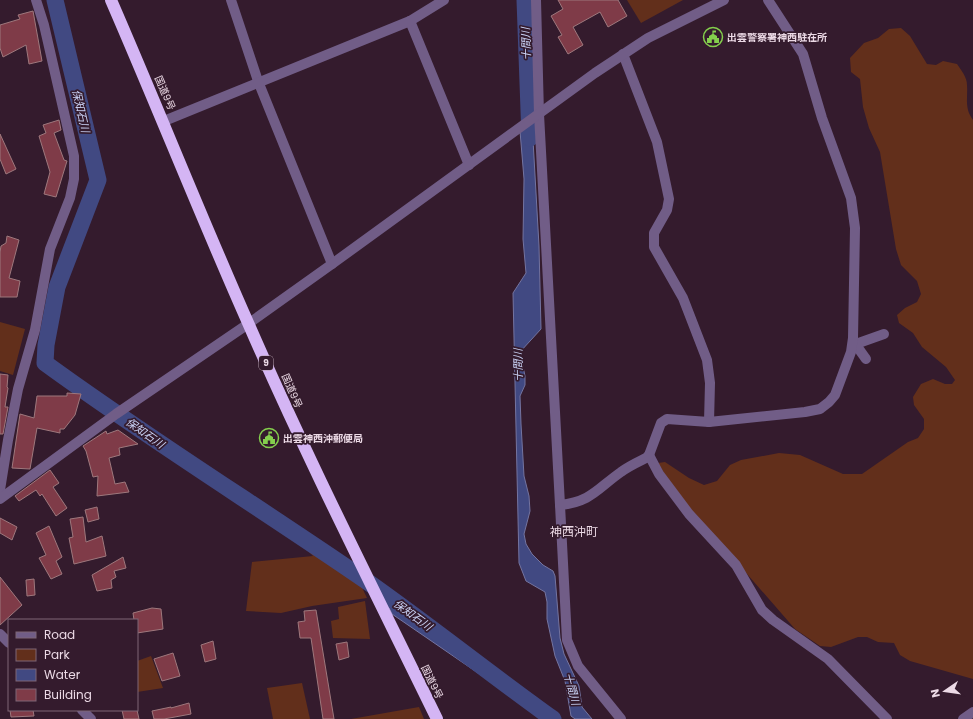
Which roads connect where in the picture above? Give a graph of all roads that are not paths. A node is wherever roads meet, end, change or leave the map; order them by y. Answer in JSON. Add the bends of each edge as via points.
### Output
{"nodes":[{"id":1,"x":36,"y":0,"type":"edge"},
{"id":2,"x":111,"y":0,"type":"edge"},
{"id":3,"x":231,"y":0,"type":"edge"},
{"id":4,"x":444,"y":0,"type":"edge"},
{"id":5,"x":536,"y":0,"type":"edge"},
{"id":6,"x":724,"y":0,"type":"edge"},
{"id":7,"x":768,"y":0,"type":"edge"},
{"id":8,"x":410,"y":21,"type":"junction"},
{"id":9,"x":623,"y":54,"type":"junction"},
{"id":10,"x":258,"y":81,"type":"junction"},
{"id":11,"x":537,"y":115,"type":"junction"},
{"id":12,"x":164,"y":121,"type":"junction"},
{"id":13,"x":469,"y":165,"type":"junction"},
{"id":14,"x":332,"y":264,"type":"junction"},
{"id":15,"x":248,"y":324,"type":"junction"},
{"id":16,"x":884,"y":334,"type":"dead end"},
{"id":17,"x":854,"y":345,"type":"junction"},
{"id":18,"x":866,"y":359,"type":"dead end"},
{"id":19,"x":709,"y":422,"type":"junction"},
{"id":20,"x":649,"y":455,"type":"junction"},
{"id":21,"x":0,"y":490,"type":"edge"},
{"id":22,"x":0,"y":499,"type":"edge"},
{"id":23,"x":560,"y":505,"type":"junction"},
{"id":24,"x":0,"y":634,"type":"edge"},
{"id":25,"x":8,"y":642,"type":"edge"},
{"id":26,"x":83,"y":711,"type":"edge"},
{"id":27,"x":973,"y":712,"type":"edge"},
{"id":28,"x":90,"y":719,"type":"edge"},
{"id":29,"x":437,"y":719,"type":"edge"},
{"id":30,"x":621,"y":719,"type":"edge"},
{"id":31,"x":887,"y":719,"type":"edge"},
{"id":32,"x":963,"y":719,"type":"edge"}],
"edges":[{"from":1,"to":21,"type":"street","via":[[74,156],[74,179],[70,198],[50,249],[35,330],[18,390]]},
{"from":2,"to":12,"type":"highway","name":"国道9号","number":"9"},
{"from":3,"to":10,"type":"street"},
{"from":4,"to":8,"type":"street"},
{"from":5,"to":11,"type":"street"},
{"from":6,"to":9,"type":"street","via":[[648,38]]},
{"from":7,"to":17,"type":"street","via":[[803,54],[822,118],[851,198],[855,228]]},
{"from":8,"to":10,"type":"street"},
{"from":8,"to":13,"type":"street"},
{"from":9,"to":11,"type":"street"},
{"from":9,"to":19,"type":"street","via":[[657,142],[669,199],[667,210],[654,233],[654,247],[683,298],[707,360],[710,383]]},
{"from":10,"to":12,"type":"street"},
{"from":10,"to":14,"type":"street"},
{"from":11,"to":13,"type":"street"},
{"from":11,"to":23,"type":"street"},
{"from":12,"to":15,"type":"highway","name":"国道9号","number":"9"},
{"from":13,"to":14,"type":"street"},
{"from":14,"to":15,"type":"street"},
{"from":15,"to":22,"type":"street","via":[[116,414]]},
{"from":15,"to":29,"type":"highway","name":"国道9号","number":"9","via":[[299,436]]},
{"from":16,"to":17,"type":"street"},
{"from":17,"to":18,"type":"street"},
{"from":17,"to":19,"type":"street","via":[[838,388],[824,407],[805,412]]},
{"from":19,"to":20,"type":"street","via":[[665,420]]},
{"from":20,"to":23,"type":"street","via":[[622,471],[588,498]]},
{"from":20,"to":31,"type":"street","via":[[659,474],[689,514],[736,565],[762,610],[828,659]]},
{"from":23,"to":30,"type":"street","via":[[567,640],[578,666]]},
{"from":24,"to":25,"type":"street"},
{"from":26,"to":28,"type":"street"},
{"from":27,"to":32,"type":"street"}]}
